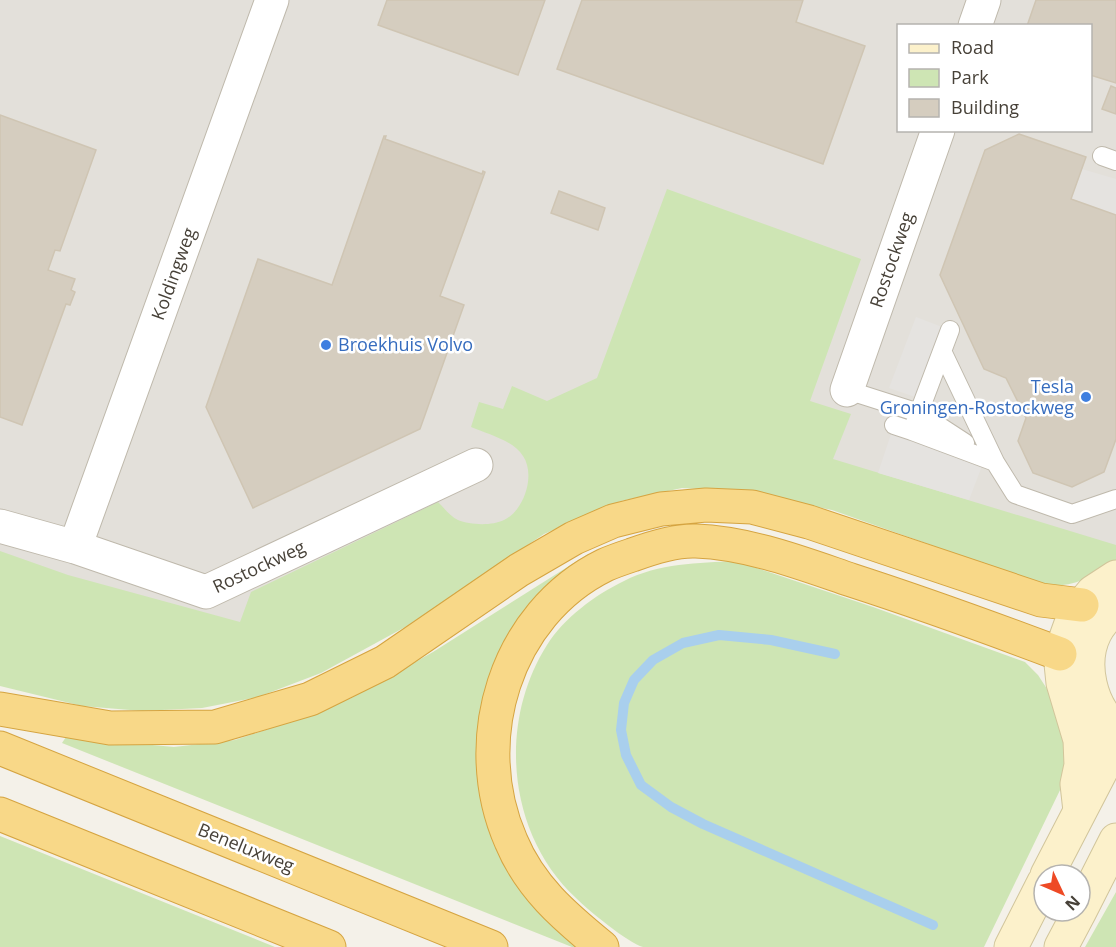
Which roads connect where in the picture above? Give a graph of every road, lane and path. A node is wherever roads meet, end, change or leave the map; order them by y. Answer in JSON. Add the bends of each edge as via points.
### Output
{"nodes":[{"id":1,"x":273,"y":0,"type":"edge"},
{"id":2,"x":984,"y":0,"type":"edge"},
{"id":3,"x":976,"y":24,"type":"edge"},
{"id":4,"x":937,"y":132,"type":"edge"},
{"id":5,"x":950,"y":330,"type":"dead end"},
{"id":6,"x":942,"y":351,"type":"junction"},
{"id":7,"x":847,"y":390,"type":"joint"},
{"id":8,"x":919,"y":413,"type":"junction"},
{"id":9,"x":894,"y":425,"type":"dead end"},
{"id":10,"x":912,"y":431,"type":"junction"},
{"id":11,"x":995,"y":462,"type":"junction"},
{"id":12,"x":476,"y":465,"type":"dead end"},
{"id":13,"x":1116,"y":499,"type":"edge"},
{"id":14,"x":0,"y":526,"type":"edge"},
{"id":15,"x":75,"y":547,"type":"junction"},
{"id":16,"x":1116,"y":577,"type":"edge"},
{"id":17,"x":1082,"y":605,"type":"junction"},
{"id":18,"x":1116,"y":608,"type":"edge"},
{"id":19,"x":1074,"y":659,"type":"junction"},
{"id":20,"x":0,"y":709,"type":"edge"},
{"id":21,"x":1113,"y":725,"type":"edge"},
{"id":22,"x":0,"y":748,"type":"edge"},
{"id":23,"x":1080,"y":811,"type":"junction"},
{"id":24,"x":0,"y":814,"type":"edge"},
{"id":25,"x":1116,"y":840,"type":"edge"},
{"id":26,"x":1053,"y":863,"type":"edge"},
{"id":27,"x":1092,"y":887,"type":"edge"},
{"id":28,"x":1032,"y":906,"type":"edge"},
{"id":29,"x":1074,"y":923,"type":"edge"},
{"id":30,"x":329,"y":947,"type":"edge"},
{"id":31,"x":491,"y":947,"type":"edge"},
{"id":32,"x":602,"y":947,"type":"edge"},
{"id":33,"x":1011,"y":947,"type":"edge"},
{"id":34,"x":1061,"y":947,"type":"edge"}],
"edges":[{"from":1,"to":15,"type":"street","name":"Koldingweg"},
{"from":2,"to":3,"type":"street"},
{"from":4,"to":7,"type":"street","name":"Rostockweg"},
{"from":5,"to":6,"type":"lane"},
{"from":6,"to":8,"type":"lane"},
{"from":6,"to":11,"type":"lane"},
{"from":7,"to":8,"type":"lane"},
{"from":8,"to":10,"type":"lane"},
{"from":8,"to":11,"type":"lane"},
{"from":9,"to":10,"type":"lane"},
{"from":10,"to":11,"type":"lane"},
{"from":11,"to":13,"type":"lane","via":[[1015,494],[1072,514]]},
{"from":12,"to":15,"type":"street","name":"Rostockweg","via":[[206,592]]},
{"from":14,"to":15,"type":"street","name":"Rostockweg"},
{"from":16,"to":17,"type":"main road","via":[[1093,592]]},
{"from":17,"to":19,"type":"main road","via":[[1074,618]]},
{"from":17,"to":20,"type":"highway","via":[[1041,600],[809,522],[752,507],[661,508],[613,521],[574,538],[519,570],[385,662],[310,699],[214,727],[110,728]]},
{"from":18,"to":19,"type":"main road","via":[[1104,619],[1089,650]]},
{"from":19,"to":21,"type":"main road","via":[[1100,709]]},
{"from":19,"to":23,"type":"main road","via":[[1063,683],[1080,740]]},
{"from":19,"to":32,"type":"highway","via":[[790,559],[736,546],[694,541],[653,548],[606,565],[584,578],[549,608],[521,645],[510,667],[492,736],[497,799],[510,840],[532,880],[559,910]]},
{"from":21,"to":23,"type":"main road","via":[[1111,747]]},
{"from":22,"to":31,"type":"highway","name":"Beneluxweg"},
{"from":23,"to":26,"type":"main road"},
{"from":24,"to":30,"type":"highway"},
{"from":25,"to":27,"type":"main road"},
{"from":28,"to":33,"type":"main road"},
{"from":29,"to":34,"type":"main road"}]}
